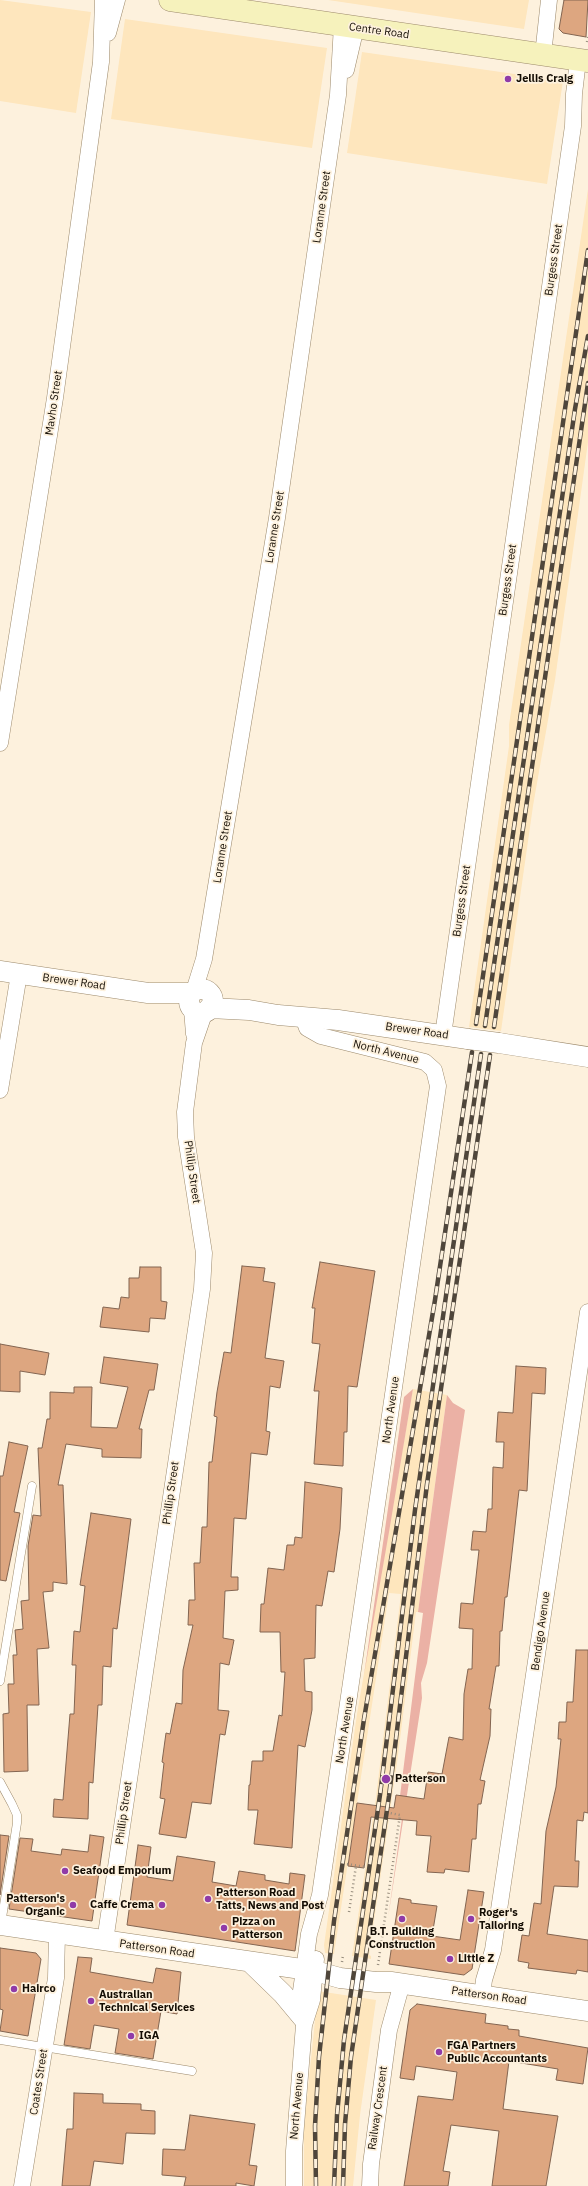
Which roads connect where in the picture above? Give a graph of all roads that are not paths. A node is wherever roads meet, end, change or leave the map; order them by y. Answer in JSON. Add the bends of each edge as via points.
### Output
{"nodes":[{"id":1,"x":103,"y":0,"type":"edge"},
{"id":2,"x":117,"y":0,"type":"edge"},
{"id":3,"x":170,"y":0,"type":"edge"},
{"id":4,"x":545,"y":0,"type":"edge"},
{"id":5,"x":549,"y":0,"type":"edge"},
{"id":6,"x":349,"y":26,"type":"junction"},
{"id":7,"x":538,"y":54,"type":"junction"},
{"id":8,"x":585,"y":56,"type":"edge"},
{"id":9,"x":101,"y":62,"type":"junction"},
{"id":10,"x":0,"y":743,"type":"edge"},
{"id":11,"x":9,"y":973,"type":"edge"},
{"id":12,"x":200,"y":1001,"type":"junction"},
{"id":13,"x":303,"y":1017,"type":"junction"},
{"id":14,"x":443,"y":1035,"type":"junction"},
{"id":15,"x":587,"y":1057,"type":"edge"},
{"id":16,"x":0,"y":1090,"type":"edge"},
{"id":17,"x":588,"y":1312,"type":"edge"},
{"id":18,"x":32,"y":1486,"type":"dead end"},
{"id":19,"x":0,"y":1681,"type":"edge"},
{"id":20,"x":0,"y":1782,"type":"edge"},
{"id":21,"x":0,"y":1925,"type":"edge"},
{"id":22,"x":62,"y":1934,"type":"junction"},
{"id":23,"x":105,"y":1941,"type":"junction"},
{"id":24,"x":250,"y":1962,"type":"junction"},
{"id":25,"x":309,"y":1970,"type":"junction"},
{"id":26,"x":396,"y":1982,"type":"junction"},
{"id":27,"x":487,"y":1996,"type":"junction"},
{"id":28,"x":588,"y":2010,"type":"edge"},
{"id":29,"x":304,"y":2022,"type":"junction"},
{"id":30,"x":0,"y":2040,"type":"edge"},
{"id":31,"x":45,"y":2047,"type":"junction"},
{"id":32,"x":192,"y":2071,"type":"dead end"},
{"id":33,"x":22,"y":2186,"type":"edge"},
{"id":34,"x":294,"y":2186,"type":"edge"},
{"id":35,"x":370,"y":2186,"type":"edge"}],
"edges":[{"from":1,"to":9,"type":"street","name":"Mavho Street"},
{"from":2,"to":9,"type":"street","name":"Mavho Street"},
{"from":3,"to":6,"type":"main road","name":"Centre Road"},
{"from":4,"to":7,"type":"street","via":[[536,34]]},
{"from":5,"to":7,"type":"street"},
{"from":6,"to":7,"type":"main road","name":"Centre Road"},
{"from":6,"to":12,"type":"street","name":"Loranne Street","via":[[277,518],[204,959]]},
{"from":7,"to":8,"type":"main road","name":"Centre Road"},
{"from":8,"to":14,"type":"street","name":"Burgess Street","via":[[574,94],[573,126]]},
{"from":9,"to":10,"type":"street","name":"Mavho Street","via":[[54,398]]},
{"from":11,"to":12,"type":"street","name":"Brewer Road"},
{"from":11,"to":16,"type":"street"},
{"from":12,"to":13,"type":"street","name":"Brewer Road"},
{"from":12,"to":23,"type":"street","name":"Phillip Street","via":[[185,1112],[186,1137],[204,1264]]},
{"from":13,"to":14,"type":"street","name":"Brewer Road"},
{"from":13,"to":25,"type":"street","name":"North Avenue","via":[[307,1028],[321,1036],[425,1062],[434,1070],[438,1086],[320,1895],[309,1934]]},
{"from":14,"to":15,"type":"street","name":"Brewer Road","bridge":true},
{"from":17,"to":27,"type":"street","name":"Bendigo Avenue"},
{"from":18,"to":19,"type":"lane"},
{"from":20,"to":21,"type":"lane","via":[[17,1815],[17,1823]]},
{"from":21,"to":22,"type":"street","name":"Patterson Road"},
{"from":22,"to":23,"type":"street","name":"Patterson Road"},
{"from":22,"to":31,"type":"street","name":"Coates Street"},
{"from":23,"to":24,"type":"street","name":"Patterson Road"},
{"from":24,"to":25,"type":"street","name":"Patterson Road"},
{"from":24,"to":29,"type":"street","via":[[283,1994]]},
{"from":25,"to":26,"type":"street","name":"Patterson Road","via":[[340,1978]]},
{"from":25,"to":29,"type":"street","name":"North Avenue","via":[[300,1998]]},
{"from":26,"to":27,"type":"street","name":"Patterson Road"},
{"from":26,"to":35,"type":"street","name":"Railway Crescent","via":[[388,1998],[389,2030]]},
{"from":27,"to":28,"type":"street","name":"Patterson Road"},
{"from":29,"to":34,"type":"street","name":"North Avenue","via":[[294,2151]]},
{"from":30,"to":31,"type":"lane"},
{"from":31,"to":32,"type":"lane"},
{"from":31,"to":33,"type":"street","name":"Coates Street"}]}
